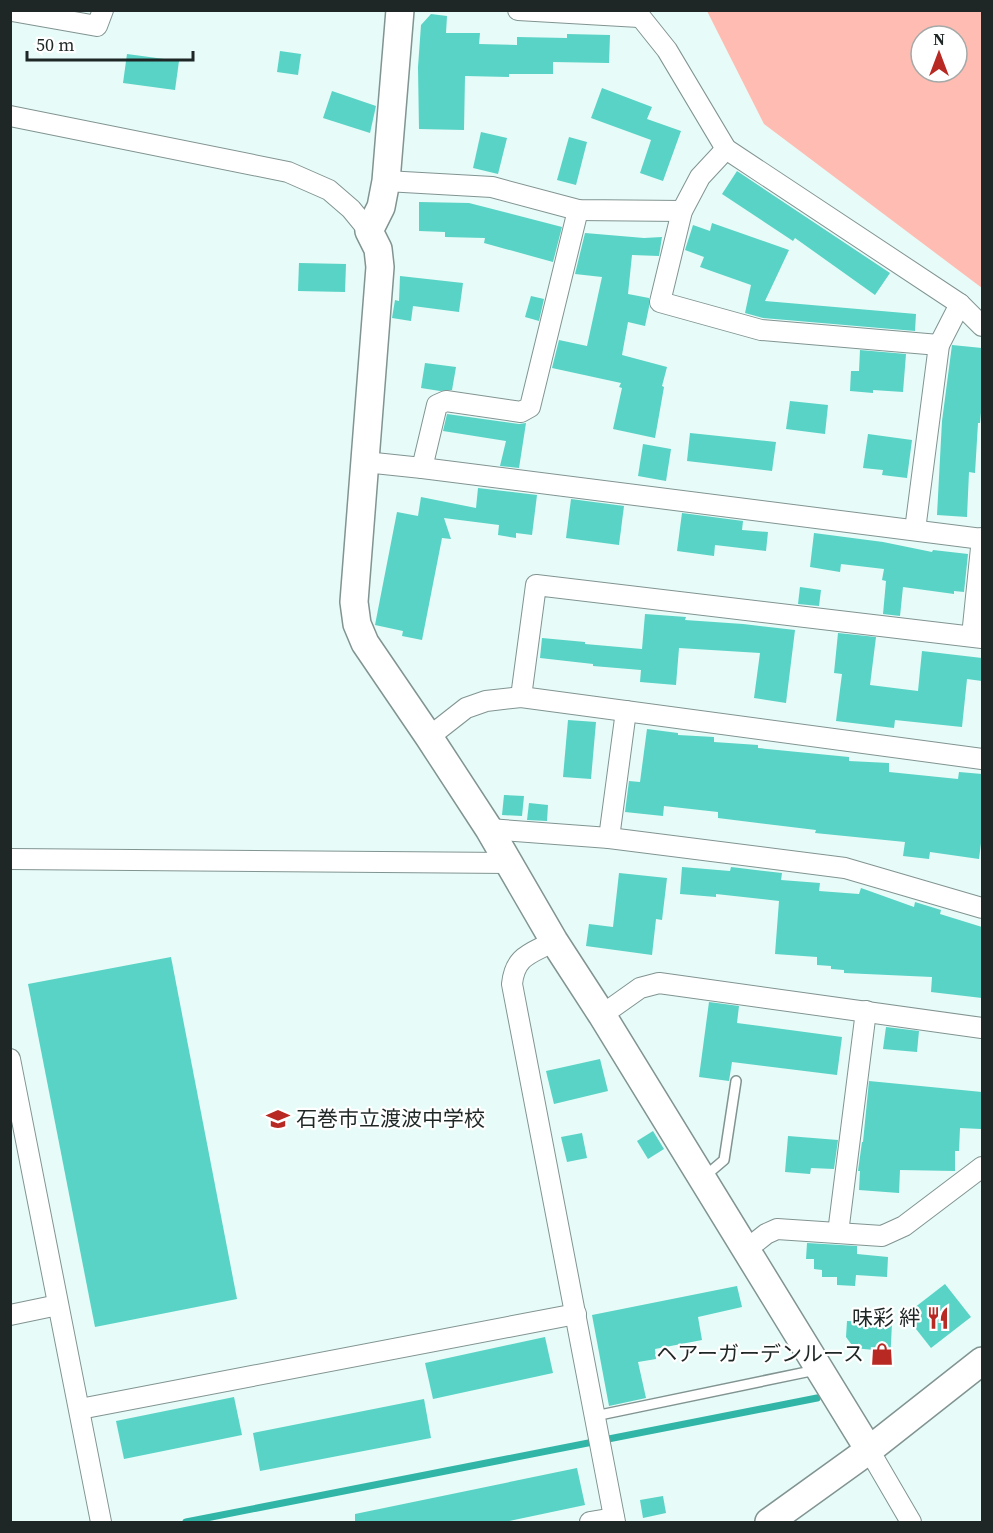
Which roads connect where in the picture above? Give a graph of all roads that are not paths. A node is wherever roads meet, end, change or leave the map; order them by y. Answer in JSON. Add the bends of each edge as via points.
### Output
{"nodes":[{"id":1,"x":104,"y":10,"type":"edge"},
{"id":2,"x":400,"y":10,"type":"edge"},
{"id":3,"x":518,"y":10,"type":"edge"},
{"id":4,"x":12,"y":11,"type":"edge"},
{"id":5,"x":637,"y":14,"type":"edge"},
{"id":6,"x":10,"y":20,"type":"edge"},
{"id":7,"x":10,"y":116,"type":"edge"},
{"id":8,"x":726,"y":149,"type":"junction"},
{"id":9,"x":386,"y":181,"type":"junction"},
{"id":10,"x":578,"y":210,"type":"junction"},
{"id":11,"x":682,"y":211,"type":"junction"},
{"id":12,"x":369,"y":231,"type":"junction"},
{"id":13,"x":960,"y":304,"type":"junction"},
{"id":14,"x":982,"y":326,"type":"edge"},
{"id":15,"x":939,"y":345,"type":"junction"},
{"id":16,"x":365,"y":462,"type":"junction"},
{"id":17,"x":422,"y":468,"type":"junction"},
{"id":18,"x":915,"y":530,"type":"junction"},
{"id":19,"x":982,"y":538,"type":"edge"},
{"id":20,"x":977,"y":637,"type":"edge"},
{"id":21,"x":521,"y":697,"type":"junction"},
{"id":22,"x":626,"y":711,"type":"junction"},
{"id":23,"x":429,"y":736,"type":"junction"},
{"id":24,"x":982,"y":759,"type":"edge"},
{"id":25,"x":489,"y":829,"type":"junction"},
{"id":26,"x":609,"y":838,"type":"junction"},
{"id":27,"x":10,"y":859,"type":"edge"},
{"id":28,"x":509,"y":863,"type":"junction"},
{"id":29,"x":982,"y":908,"type":"edge"},
{"id":30,"x":554,"y":942,"type":"junction"},
{"id":31,"x":866,"y":1011,"type":"junction"},
{"id":32,"x":602,"y":1015,"type":"junction"},
{"id":33,"x":982,"y":1028,"type":"edge"},
{"id":34,"x":10,"y":1059,"type":"edge"},
{"id":35,"x":736,"y":1081,"type":"dead end"},
{"id":36,"x":982,"y":1167,"type":"edge"},
{"id":37,"x":702,"y":1179,"type":"junction"},
{"id":38,"x":838,"y":1233,"type":"junction"},
{"id":39,"x":747,"y":1249,"type":"junction"},
{"id":40,"x":58,"y":1305,"type":"junction"},
{"id":41,"x":576,"y":1314,"type":"junction"},
{"id":42,"x":10,"y":1315,"type":"edge"},
{"id":43,"x":820,"y":1370,"type":"junction"},
{"id":44,"x":977,"y":1372,"type":"edge"},
{"id":45,"x":80,"y":1409,"type":"junction"},
{"id":46,"x":596,"y":1421,"type":"junction"},
{"id":47,"x":868,"y":1450,"type":"junction"},
{"id":48,"x":615,"y":1520,"type":"edge"},
{"id":49,"x":101,"y":1522,"type":"edge"},
{"id":50,"x":590,"y":1522,"type":"edge"},
{"id":51,"x":769,"y":1522,"type":"edge"},
{"id":52,"x":911,"y":1522,"type":"edge"}],
"edges":[{"from":1,"to":4,"type":"street","via":[[97,26]]},
{"from":2,"to":9,"type":"street"},
{"from":3,"to":5,"type":"street"},
{"from":4,"to":6,"type":"street"},
{"from":5,"to":8,"type":"street","via":[[667,50]]},
{"from":7,"to":12,"type":"street","via":[[288,172],[329,190]]},
{"from":8,"to":11,"type":"street","via":[[699,177]]},
{"from":8,"to":13,"type":"street"},
{"from":9,"to":10,"type":"street","via":[[492,187]]},
{"from":9,"to":12,"type":"street","via":[[381,207]]},
{"from":10,"to":11,"type":"street"},
{"from":10,"to":17,"type":"street","via":[[530,407],[521,412],[446,401],[437,405]]},
{"from":11,"to":15,"type":"street","via":[[660,302],[761,330]]},
{"from":12,"to":16,"type":"street","via":[[378,249],[380,267]]},
{"from":13,"to":14,"type":"street"},
{"from":13,"to":15,"type":"street"},
{"from":15,"to":18,"type":"street"},
{"from":16,"to":17,"type":"street"},
{"from":16,"to":23,"type":"street","via":[[354,602],[357,624],[364,643]]},
{"from":17,"to":18,"type":"street"},
{"from":18,"to":19,"type":"street"},
{"from":19,"to":20,"type":"street"},
{"from":20,"to":21,"type":"street","via":[[536,585]]},
{"from":21,"to":22,"type":"street"},
{"from":21,"to":23,"type":"street","via":[[466,708]]},
{"from":22,"to":24,"type":"street"},
{"from":22,"to":26,"type":"street"},
{"from":23,"to":25,"type":"street"},
{"from":25,"to":26,"type":"street"},
{"from":25,"to":28,"type":"street"},
{"from":26,"to":29,"type":"street","via":[[845,868]]},
{"from":27,"to":28,"type":"street"},
{"from":28,"to":30,"type":"street"},
{"from":30,"to":32,"type":"street"},
{"from":30,"to":41,"type":"street","via":[[519,961],[512,984]]},
{"from":31,"to":32,"type":"street","via":[[659,982],[640,988]]},
{"from":31,"to":33,"type":"street"},
{"from":31,"to":38,"type":"street"},
{"from":32,"to":37,"type":"street"},
{"from":34,"to":40,"type":"street"},
{"from":35,"to":37,"type":"lane","via":[[724,1160]]},
{"from":36,"to":38,"type":"street","via":[[904,1226],[882,1236]]},
{"from":37,"to":39,"type":"street"},
{"from":38,"to":39,"type":"street","via":[[777,1229]]},
{"from":39,"to":43,"type":"street"},
{"from":40,"to":42,"type":"street"},
{"from":40,"to":45,"type":"street"},
{"from":41,"to":45,"type":"street"},
{"from":41,"to":46,"type":"street"},
{"from":43,"to":46,"type":"lane"},
{"from":43,"to":47,"type":"street"},
{"from":44,"to":47,"type":"street"},
{"from":45,"to":49,"type":"street"},
{"from":46,"to":48,"type":"street"},
{"from":47,"to":51,"type":"street"},
{"from":47,"to":52,"type":"street"},
{"from":48,"to":50,"type":"street"}]}
